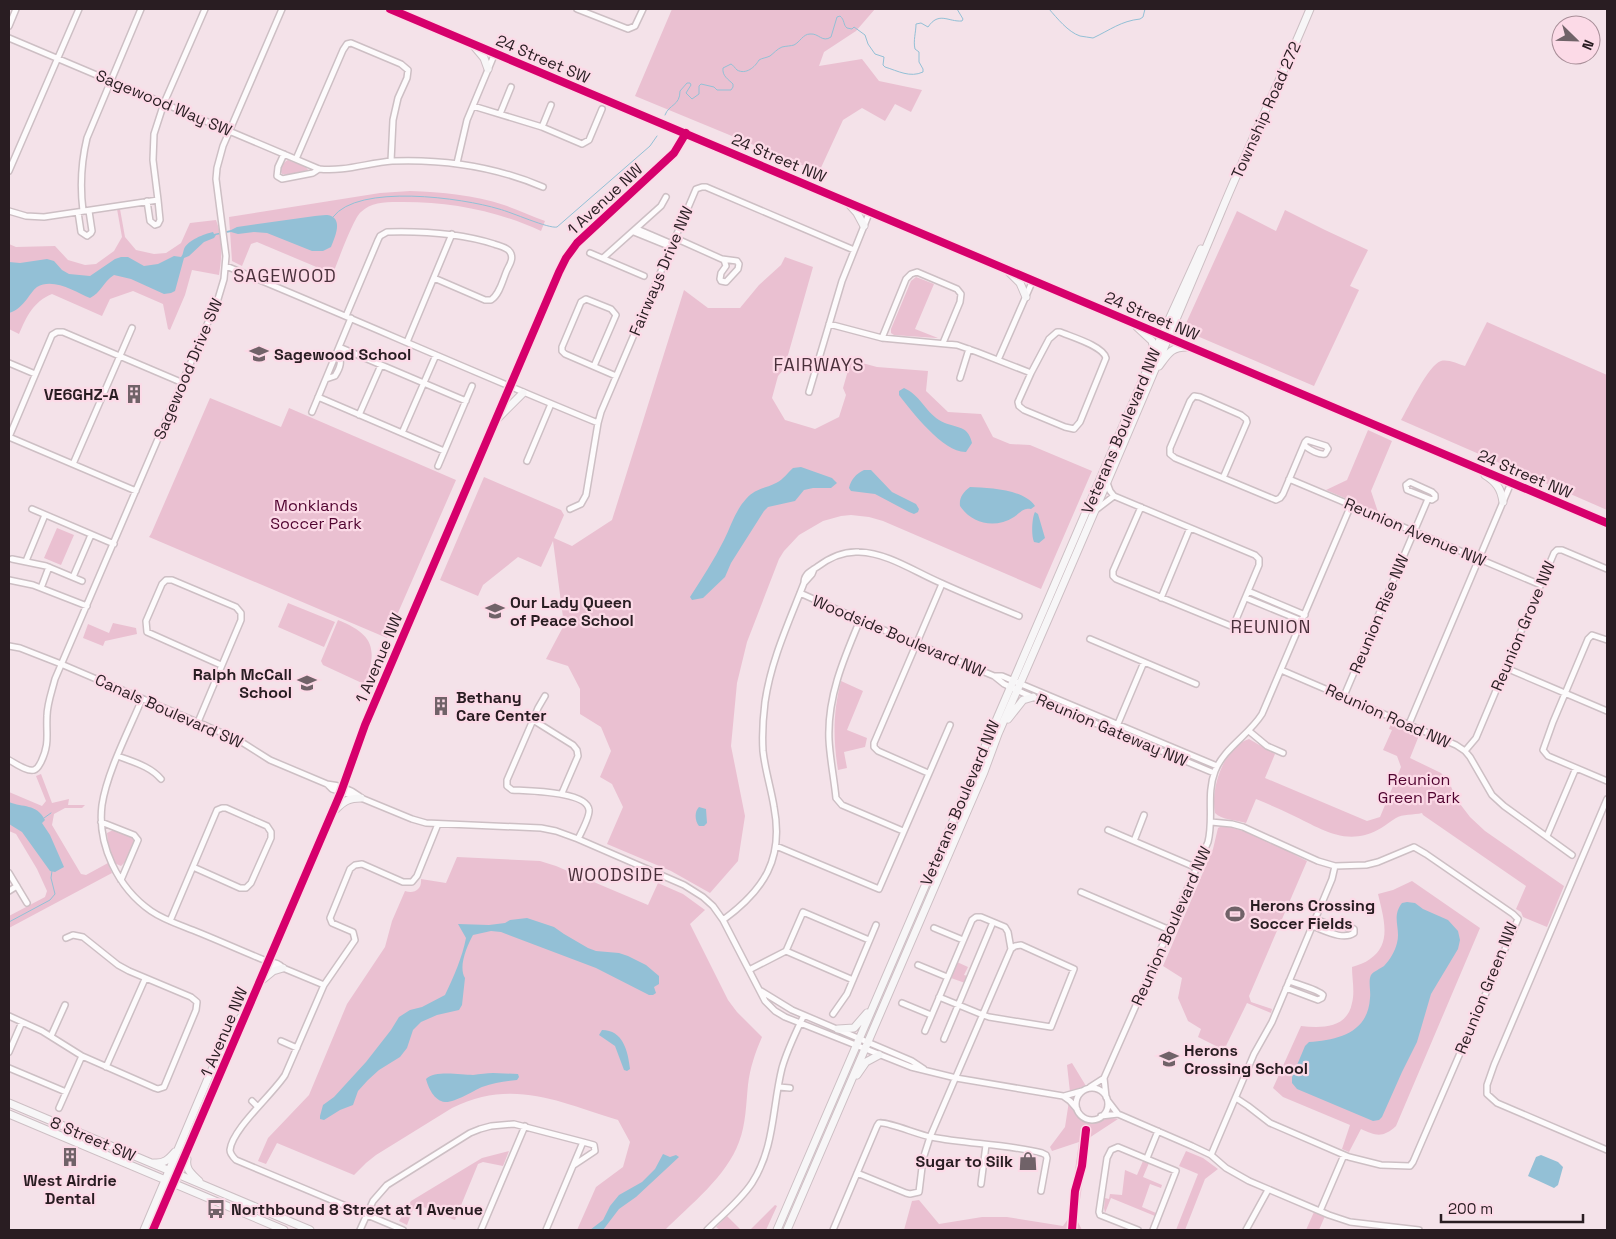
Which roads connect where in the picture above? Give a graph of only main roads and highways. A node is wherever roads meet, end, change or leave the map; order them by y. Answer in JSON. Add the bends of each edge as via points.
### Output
{"nodes":[{"id":1,"x":390,"y":9,"type":"edge"},
{"id":2,"x":1310,"y":9,"type":"edge"},
{"id":3,"x":472,"y":44,"type":"junction"},
{"id":4,"x":488,"y":69,"type":"road end"},
{"id":5,"x":686,"y":133,"type":"junction"},
{"id":6,"x":846,"y":201,"type":"junction"},
{"id":7,"x":1221,"y":211,"type":"joint"},
{"id":8,"x":864,"y":226,"type":"road end"},
{"id":9,"x":1005,"y":268,"type":"junction"},
{"id":10,"x":1026,"y":297,"type":"road end"},
{"id":11,"x":1129,"y":321,"type":"junction"},
{"id":12,"x":1165,"y":336,"type":"junction"},
{"id":13,"x":1190,"y":347,"type":"junction"},
{"id":14,"x":1155,"y":352,"type":"junction"},
{"id":15,"x":1150,"y":381,"type":"junction"},
{"id":16,"x":523,"y":393,"type":"road end"},
{"id":17,"x":494,"y":422,"type":"junction"},
{"id":18,"x":1469,"y":465,"type":"junction"},
{"id":19,"x":1504,"y":502,"type":"road end"},
{"id":20,"x":1607,"y":523,"type":"edge"},
{"id":21,"x":1015,"y":685,"type":"junction"},
{"id":22,"x":1033,"y":697,"type":"road end"},
{"id":23,"x":998,"y":734,"type":"junction"},
{"id":24,"x":361,"y":798,"type":"road end"},
{"id":25,"x":332,"y":813,"type":"junction"},
{"id":26,"x":284,"y":968,"type":"road end"},
{"id":27,"x":260,"y":982,"type":"junction"},
{"id":28,"x":257,"y":990,"type":"junction"},
{"id":29,"x":875,"y":1001,"type":"junction"},
{"id":30,"x":838,"y":1029,"type":"road end"},
{"id":31,"x":879,"y":1055,"type":"road end"},
{"id":32,"x":849,"y":1086,"type":"junction"},
{"id":33,"x":9,"y":1103,"type":"edge"},
{"id":34,"x":9,"y":1114,"type":"edge"},
{"id":35,"x":180,"y":1146,"type":"junction"},
{"id":36,"x":189,"y":1148,"type":"junction"},
{"id":37,"x":138,"y":1158,"type":"junction"},
{"id":38,"x":169,"y":1171,"type":"junction"},
{"id":39,"x":178,"y":1174,"type":"junction"},
{"id":40,"x":165,"y":1180,"type":"junction"},
{"id":41,"x":174,"y":1184,"type":"junction"},
{"id":42,"x":202,"y":1185,"type":"junction"},
{"id":43,"x":144,"y":1230,"type":"edge"},
{"id":44,"x":153,"y":1230,"type":"edge"},
{"id":45,"x":284,"y":1230,"type":"edge"},
{"id":46,"x":310,"y":1230,"type":"edge"},
{"id":47,"x":777,"y":1230,"type":"edge"},
{"id":48,"x":787,"y":1230,"type":"edge"}],
"edges":[{"from":1,"to":3,"type":"main road","name":"24 Street SW"},
{"from":2,"to":7,"type":"main road","name":"Township Road 272"},
{"from":3,"to":4,"type":"main road","via":[[484,58]]},
{"from":3,"to":5,"type":"main road","name":"24 Street SW"},
{"from":5,"to":6,"type":"main road","name":"24 Street NW"},
{"from":5,"to":17,"type":"main road","name":"1 Avenue NW","via":[[674,153],[572,250],[559,272]]},
{"from":6,"to":8,"type":"main road"},
{"from":6,"to":9,"type":"main road","name":"24 Street NW"},
{"from":7,"to":12,"type":"main road","name":"Veterans Boulevard NW","via":[[1196,259]]},
{"from":9,"to":10,"type":"main road","via":[[1020,283]]},
{"from":9,"to":11,"type":"main road","name":"24 Street NW"},
{"from":11,"to":12,"type":"main road","name":"24 Street NW"},
{"from":11,"to":14,"type":"main road","via":[[1152,341]]},
{"from":12,"to":13,"type":"main road","name":"24 Street NW"},
{"from":12,"to":14,"type":"main road","name":"Veterans Boulevard NW"},
{"from":12,"to":15,"type":"main road","name":"Veterans Boulevard NW"},
{"from":13,"to":15,"type":"main road","via":[[1177,347],[1171,351]]},
{"from":13,"to":18,"type":"main road","name":"24 Street NW"},
{"from":14,"to":21,"type":"main road","name":"Veterans Boulevard NW"},
{"from":15,"to":21,"type":"main road","name":"Veterans Boulevard NW"},
{"from":16,"to":17,"type":"main road"},
{"from":17,"to":25,"type":"main road","name":"1 Avenue NW","via":[[365,725]]},
{"from":18,"to":19,"type":"main road","via":[[1497,484]]},
{"from":18,"to":20,"type":"main road","name":"24 Street NW"},
{"from":21,"to":23,"type":"main road","name":"Veterans Boulevard NW"},
{"from":21,"to":29,"type":"main road","name":"Veterans Boulevard NW"},
{"from":22,"to":23,"type":"main road","via":[[1020,703]]},
{"from":23,"to":32,"type":"main road","name":"Veterans Boulevard NW"},
{"from":24,"to":25,"type":"main road","via":[[345,800]]},
{"from":25,"to":27,"type":"main road","name":"1 Avenue NW"},
{"from":26,"to":27,"type":"main road","via":[[273,971]]},
{"from":27,"to":28,"type":"main road","name":"1 Avenue NW"},
{"from":28,"to":35,"type":"main road","name":"1 Avenue NW","via":[[219,1055]]},
{"from":28,"to":36,"type":"main road","name":"1 Avenue NW"},
{"from":29,"to":30,"type":"main road","via":[[854,1028]]},
{"from":29,"to":47,"type":"main road","name":"Veterans Boulevard NW"},
{"from":31,"to":32,"type":"main road","via":[[866,1062]]},
{"from":32,"to":48,"type":"main road","name":"Veterans Boulevard NW"},
{"from":33,"to":37,"type":"main road","name":"8 Street SW"},
{"from":34,"to":40,"type":"main road","name":"8 Street SW"},
{"from":35,"to":37,"type":"main road","via":[[161,1163]]},
{"from":35,"to":38,"type":"main road","name":"1 Avenue NW"},
{"from":36,"to":39,"type":"main road","name":"1 Avenue NW"},
{"from":36,"to":42,"type":"main road","via":[[186,1167]]},
{"from":37,"to":38,"type":"main road","name":"8 Street SW"},
{"from":38,"to":39,"type":"main road","name":"8 Street SW"},
{"from":38,"to":40,"type":"main road","name":"1 Avenue NW"},
{"from":39,"to":41,"type":"main road","name":"1 Avenue NW"},
{"from":39,"to":42,"type":"main road","name":"8 Street SW"},
{"from":40,"to":41,"type":"main road","name":"8 Street SW"},
{"from":40,"to":43,"type":"main road","name":"1 Avenue NW"},
{"from":41,"to":44,"type":"main road","name":"1 Avenue NW"},
{"from":41,"to":45,"type":"main road","name":"8 Street SW"},
{"from":42,"to":46,"type":"main road","name":"8 Street SW"}]}
